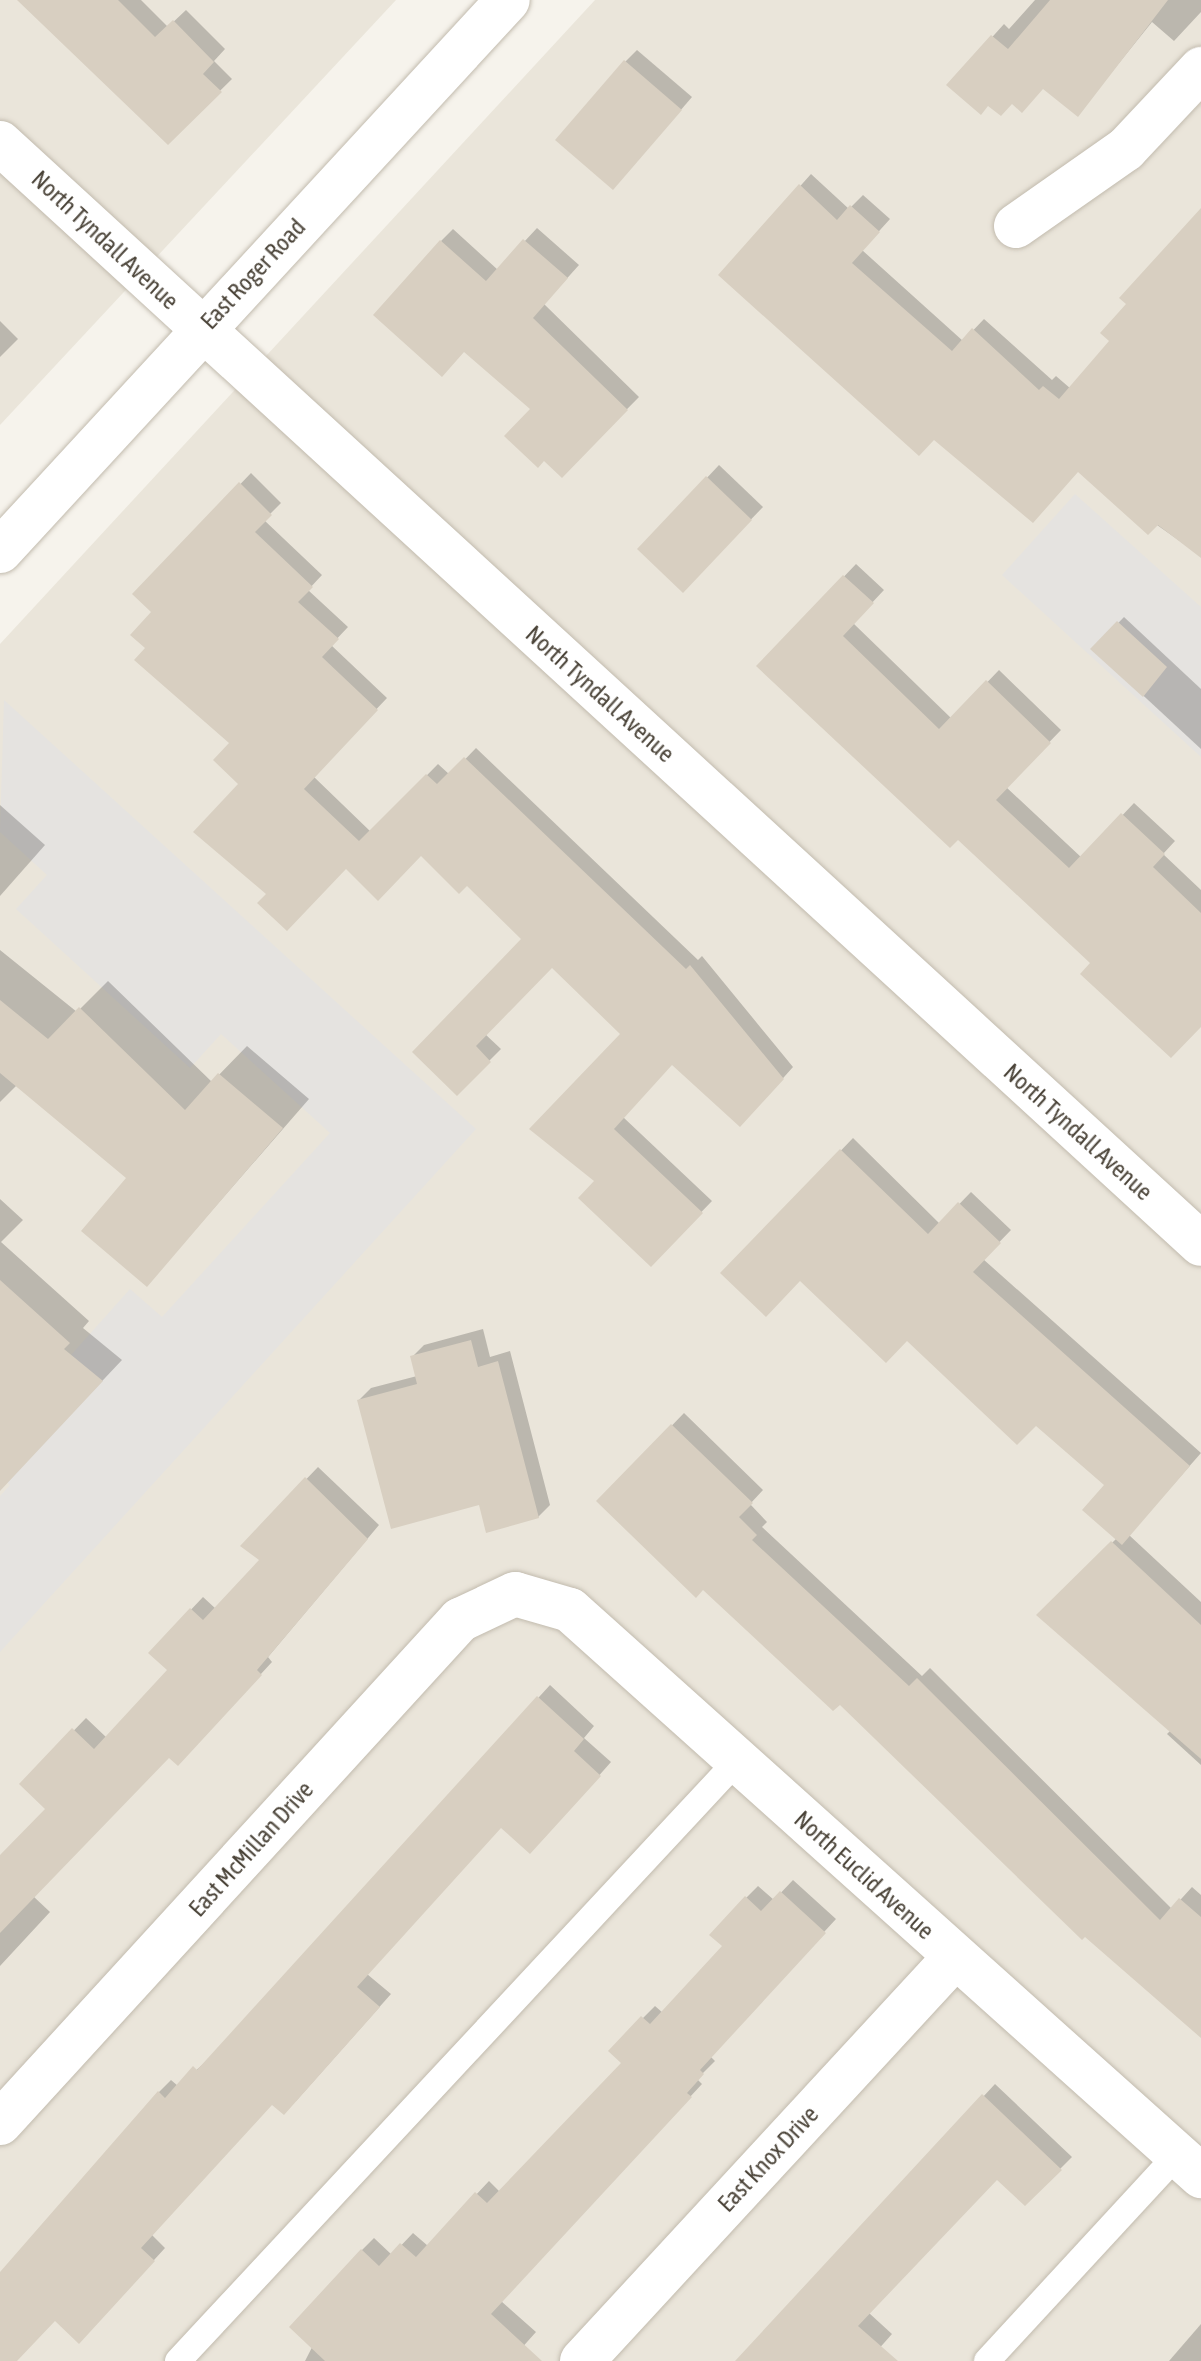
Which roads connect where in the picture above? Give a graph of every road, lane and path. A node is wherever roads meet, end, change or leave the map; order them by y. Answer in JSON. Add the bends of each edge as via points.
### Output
{"nodes":[{"id":1,"x":508,"y":0,"type":"edge"},
{"id":2,"x":1201,"y":69,"type":"edge"},
{"id":3,"x":0,"y":143,"type":"edge"},
{"id":4,"x":1016,"y":226,"type":"dead end"},
{"id":5,"x":201,"y":330,"type":"junction"},
{"id":6,"x":0,"y":551,"type":"edge"},
{"id":7,"x":1201,"y":1244,"type":"edge"},
{"id":8,"x":515,"y":1594,"type":"joint"},
{"id":9,"x":737,"y":1761,"type":"junction"},
{"id":10,"x":955,"y":1957,"type":"junction"},
{"id":11,"x":0,"y":2123,"type":"edge"},
{"id":12,"x":1189,"y":2165,"type":"edge"},
{"id":13,"x":178,"y":2361,"type":"edge"},
{"id":14,"x":582,"y":2361,"type":"edge"},
{"id":15,"x":987,"y":2361,"type":"edge"}],
"edges":[{"from":1,"to":5,"type":"street","name":"East Roger Road"},
{"from":2,"to":4,"type":"street","via":[[1126,149]]},
{"from":3,"to":5,"type":"street","name":"North Tyndall Avenue"},
{"from":5,"to":6,"type":"street","name":"East Roger Road"},
{"from":5,"to":7,"type":"street","name":"North Tyndall Avenue"},
{"from":8,"to":9,"type":"street","name":"North Euclid Avenue","via":[[570,1610]]},
{"from":8,"to":11,"type":"street","name":"East McMillan Drive","via":[[460,1620]]},
{"from":9,"to":10,"type":"street","name":"North Euclid Avenue"},
{"from":9,"to":13,"type":"lane"},
{"from":10,"to":12,"type":"street","name":"North Euclid Avenue"},
{"from":10,"to":14,"type":"street","name":"East Knox Drive"},
{"from":12,"to":15,"type":"lane"}]}
